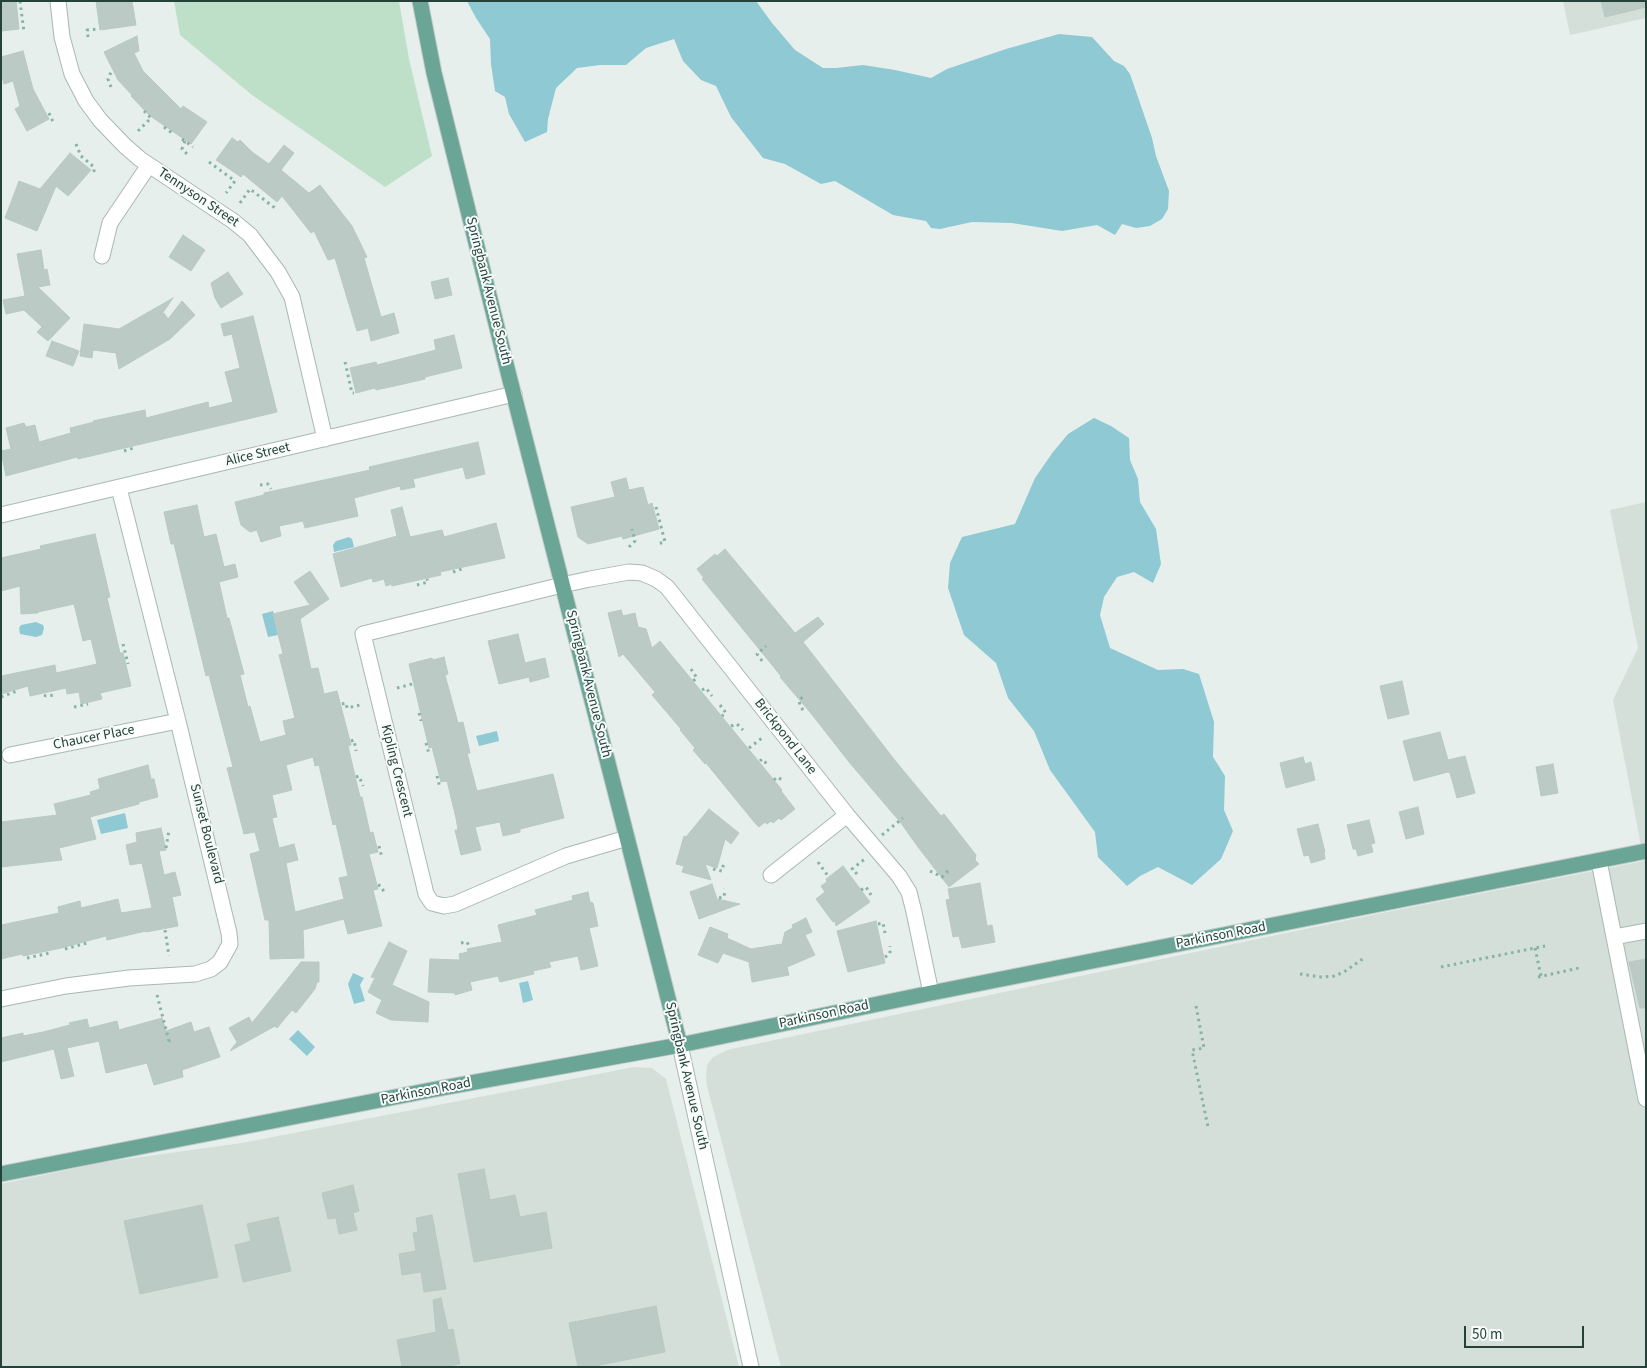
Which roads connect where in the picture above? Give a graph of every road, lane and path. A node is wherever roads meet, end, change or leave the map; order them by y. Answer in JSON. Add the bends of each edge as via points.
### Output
{"nodes":[{"id":1,"x":20,"y":1,"type":"edge"},
{"id":2,"x":58,"y":1,"type":"edge"},
{"id":3,"x":420,"y":1,"type":"edge"},
{"id":4,"x":98,"y":29,"type":"dead end"},
{"id":5,"x":24,"y":32,"type":"dead end"},
{"id":6,"x":88,"y":37,"type":"dead end"},
{"id":7,"x":112,"y":70,"type":"dead end"},
{"id":8,"x":112,"y":87,"type":"dead end"},
{"id":9,"x":144,"y":111,"type":"dead end"},
{"id":10,"x":49,"y":113,"type":"dead end"},
{"id":11,"x":54,"y":122,"type":"dead end"},
{"id":12,"x":164,"y":127,"type":"dead end"},
{"id":13,"x":138,"y":131,"type":"dead end"},
{"id":14,"x":172,"y":133,"type":"dead end"},
{"id":15,"x":76,"y":144,"type":"dead end"},
{"id":16,"x":193,"y":147,"type":"dead end"},
{"id":17,"x":188,"y":155,"type":"dead end"},
{"id":18,"x":209,"y":162,"type":"dead end"},
{"id":19,"x":149,"y":165,"type":"junction"},
{"id":20,"x":92,"y":175,"type":"dead end"},
{"id":21,"x":226,"y":193,"type":"dead end"},
{"id":22,"x":240,"y":203,"type":"dead end"},
{"id":23,"x":275,"y":208,"type":"dead end"},
{"id":24,"x":102,"y":256,"type":"dead end"},
{"id":25,"x":345,"y":362,"type":"dead end"},
{"id":26,"x":354,"y":393,"type":"dead end"},
{"id":27,"x":514,"y":394,"type":"junction"},
{"id":28,"x":325,"y":439,"type":"junction"},
{"id":29,"x":134,"y":448,"type":"dead end"},
{"id":30,"x":124,"y":450,"type":"dead end"},
{"id":31,"x":260,"y":485,"type":"dead end"},
{"id":32,"x":120,"y":488,"type":"junction"},
{"id":33,"x":272,"y":489,"type":"dead end"},
{"id":34,"x":656,"y":507,"type":"dead end"},
{"id":35,"x":1,"y":515,"type":"edge"},
{"id":36,"x":632,"y":529,"type":"dead end"},
{"id":37,"x":657,"y":544,"type":"dead end"},
{"id":38,"x":630,"y":547,"type":"dead end"},
{"id":39,"x":462,"y":569,"type":"dead end"},
{"id":40,"x":453,"y":572,"type":"dead end"},
{"id":41,"x":427,"y":579,"type":"dead end"},
{"id":42,"x":418,"y":585,"type":"dead end"},
{"id":43,"x":562,"y":585,"type":"junction"},
{"id":44,"x":123,"y":644,"type":"dead end"},
{"id":45,"x":766,"y":646,"type":"dead end"},
{"id":46,"x":762,"y":661,"type":"dead end"},
{"id":47,"x":128,"y":664,"type":"dead end"},
{"id":48,"x":691,"y":669,"type":"dead end"},
{"id":49,"x":693,"y":681,"type":"dead end"},
{"id":50,"x":412,"y":684,"type":"dead end"},
{"id":51,"x":397,"y":688,"type":"dead end"},
{"id":52,"x":702,"y":690,"type":"dead end"},
{"id":53,"x":17,"y":691,"type":"dead end"},
{"id":54,"x":44,"y":695,"type":"dead end"},
{"id":55,"x":56,"y":695,"type":"dead end"},
{"id":56,"x":712,"y":696,"type":"dead end"},
{"id":57,"x":804,"y":696,"type":"dead end"},
{"id":58,"x":1,"y":697,"type":"edge"},
{"id":59,"x":88,"y":704,"type":"dead end"},
{"id":60,"x":342,"y":704,"type":"dead end"},
{"id":61,"x":360,"y":705,"type":"dead end"},
{"id":62,"x":720,"y":705,"type":"dead end"},
{"id":63,"x":74,"y":707,"type":"dead end"},
{"id":64,"x":803,"y":710,"type":"dead end"},
{"id":65,"x":419,"y":713,"type":"dead end"},
{"id":66,"x":722,"y":716,"type":"dead end"},
{"id":67,"x":178,"y":721,"type":"junction"},
{"id":68,"x":421,"y":721,"type":"dead end"},
{"id":69,"x":731,"y":726,"type":"dead end"},
{"id":70,"x":743,"y":730,"type":"dead end"},
{"id":71,"x":762,"y":738,"type":"dead end"},
{"id":72,"x":351,"y":740,"type":"dead end"},
{"id":73,"x":426,"y":743,"type":"dead end"},
{"id":74,"x":749,"y":748,"type":"dead end"},
{"id":75,"x":356,"y":751,"type":"dead end"},
{"id":76,"x":429,"y":754,"type":"dead end"},
{"id":77,"x":10,"y":755,"type":"dead end"},
{"id":78,"x":760,"y":762,"type":"dead end"},
{"id":79,"x":768,"y":765,"type":"dead end"},
{"id":80,"x":437,"y":776,"type":"dead end"},
{"id":81,"x":356,"y":777,"type":"dead end"},
{"id":82,"x":774,"y":780,"type":"dead end"},
{"id":83,"x":784,"y":781,"type":"dead end"},
{"id":84,"x":363,"y":786,"type":"dead end"},
{"id":85,"x":440,"y":788,"type":"dead end"},
{"id":86,"x":847,"y":815,"type":"junction"},
{"id":87,"x":903,"y":818,"type":"dead end"},
{"id":88,"x":169,"y":830,"type":"dead end"},
{"id":89,"x":627,"y":838,"type":"junction"},
{"id":90,"x":379,"y":846,"type":"dead end"},
{"id":91,"x":875,"y":846,"type":"junction"},
{"id":92,"x":166,"y":848,"type":"dead end"},
{"id":93,"x":1646,"y":851,"type":"edge"},
{"id":94,"x":382,"y":858,"type":"dead end"},
{"id":95,"x":1599,"y":861,"type":"junction"},
{"id":96,"x":724,"y":862,"type":"dead end"},
{"id":97,"x":818,"y":862,"type":"dead end"},
{"id":98,"x":713,"y":869,"type":"dead end"},
{"id":99,"x":949,"y":870,"type":"dead end"},
{"id":100,"x":930,"y":871,"type":"dead end"},
{"id":101,"x":857,"y":874,"type":"dead end"},
{"id":102,"x":771,"y":875,"type":"dead end"},
{"id":103,"x":828,"y":876,"type":"dead end"},
{"id":104,"x":378,"y":885,"type":"dead end"},
{"id":105,"x":725,"y":888,"type":"dead end"},
{"id":106,"x":861,"y":890,"type":"dead end"},
{"id":107,"x":384,"y":892,"type":"dead end"},
{"id":108,"x":872,"y":895,"type":"dead end"},
{"id":109,"x":719,"y":898,"type":"dead end"},
{"id":110,"x":878,"y":924,"type":"dead end"},
{"id":111,"x":165,"y":930,"type":"dead end"},
{"id":112,"x":1646,"y":931,"type":"edge"},
{"id":113,"x":886,"y":933,"type":"dead end"},
{"id":114,"x":1614,"y":937,"type":"junction"},
{"id":115,"x":87,"y":943,"type":"dead end"},
{"id":116,"x":461,"y":943,"type":"dead end"},
{"id":117,"x":469,"y":946,"type":"dead end"},
{"id":118,"x":890,"y":946,"type":"dead end"},
{"id":119,"x":1545,"y":946,"type":"dead end"},
{"id":120,"x":1536,"y":948,"type":"junction"},
{"id":121,"x":65,"y":949,"type":"dead end"},
{"id":122,"x":50,"y":953,"type":"dead end"},
{"id":123,"x":170,"y":956,"type":"dead end"},
{"id":124,"x":885,"y":957,"type":"dead end"},
{"id":125,"x":27,"y":958,"type":"dead end"},
{"id":126,"x":1364,"y":958,"type":"dead end"},
{"id":127,"x":1441,"y":967,"type":"dead end"},
{"id":128,"x":1578,"y":968,"type":"dead end"},
{"id":129,"x":1300,"y":974,"type":"dead end"},
{"id":130,"x":931,"y":993,"type":"junction"},
{"id":131,"x":157,"y":995,"type":"dead end"},
{"id":132,"x":1,"y":999,"type":"edge"},
{"id":133,"x":1196,"y":1006,"type":"dead end"},
{"id":134,"x":166,"y":1042,"type":"dead end"},
{"id":135,"x":680,"y":1044,"type":"junction"},
{"id":136,"x":1646,"y":1099,"type":"edge"},
{"id":137,"x":1208,"y":1127,"type":"dead end"},
{"id":138,"x":1,"y":1174,"type":"edge"},
{"id":139,"x":752,"y":1367,"type":"edge"}],
"edges":[{"from":1,"to":5,"type":"path"},
{"from":2,"to":19,"type":"street","name":"Tennyson Street","via":[[65,53],[82,93],[110,131]]},
{"from":3,"to":27,"type":"main road","name":"Springbank Avenue South","via":[[434,73]]},
{"from":4,"to":6,"type":"path","via":[[87,30]]},
{"from":7,"to":8,"type":"path","via":[[108,79]]},
{"from":9,"to":13,"type":"path","via":[[151,118]]},
{"from":10,"to":11,"type":"path"},
{"from":12,"to":14,"type":"path"},
{"from":15,"to":20,"type":"path","via":[[81,156],[94,167]]},
{"from":16,"to":17,"type":"path","via":[[184,140],[182,149]]},
{"from":18,"to":21,"type":"path","via":[[235,181]]},
{"from":19,"to":24,"type":"street","via":[[110,223]]},
{"from":19,"to":28,"type":"street","name":"Tennyson Street","via":[[250,235],[278,272],[292,297]]},
{"from":22,"to":23,"type":"path","via":[[250,188]]},
{"from":25,"to":26,"type":"path"},
{"from":27,"to":28,"type":"street","name":"Alice Street"},
{"from":27,"to":43,"type":"main road","name":"Springbank Avenue South"},
{"from":28,"to":32,"type":"street","name":"Alice Street"},
{"from":29,"to":30,"type":"path"},
{"from":31,"to":33,"type":"path","via":[[268,484]]},
{"from":32,"to":35,"type":"street","name":"Alice Street"},
{"from":32,"to":67,"type":"street","name":"Sunset Boulevard"},
{"from":34,"to":37,"type":"path","via":[[665,542]]},
{"from":36,"to":38,"type":"path","via":[[634,541]]},
{"from":39,"to":40,"type":"path"},
{"from":41,"to":42,"type":"path","via":[[428,582]]},
{"from":43,"to":86,"type":"street","name":"Brickpond Lane","via":[[629,572],[642,573],[665,585]]},
{"from":43,"to":89,"type":"main road","name":"Springbank Avenue South"},
{"from":43,"to":89,"type":"street","name":"Kipling Crescent","via":[[363,634],[422,879],[432,903],[456,904],[566,856]]},
{"from":44,"to":47,"type":"path"},
{"from":45,"to":46,"type":"path","via":[[757,654]]},
{"from":48,"to":49,"type":"path","via":[[697,678]]},
{"from":50,"to":51,"type":"path"},
{"from":52,"to":56,"type":"path","via":[[706,688]]},
{"from":53,"to":58,"type":"path"},
{"from":54,"to":55,"type":"path"},
{"from":57,"to":64,"type":"path","via":[[799,700]]},
{"from":59,"to":63,"type":"path"},
{"from":60,"to":61,"type":"path","via":[[346,703],[347,708]]},
{"from":62,"to":66,"type":"path","via":[[726,713]]},
{"from":65,"to":68,"type":"path"},
{"from":67,"to":77,"type":"street","name":"Chaucer Place"},
{"from":67,"to":132,"type":"street","name":"Sunset Boulevard","via":[[229,934],[230,944],[220,962],[195,974],[66,986]]},
{"from":69,"to":70,"type":"path","via":[[736,724]]},
{"from":71,"to":74,"type":"path"},
{"from":72,"to":75,"type":"path","via":[[354,740]]},
{"from":73,"to":76,"type":"path"},
{"from":78,"to":79,"type":"path","via":[[762,759]]},
{"from":80,"to":85,"type":"path"},
{"from":81,"to":84,"type":"path","via":[[360,776]]},
{"from":82,"to":83,"type":"path","via":[[777,777]]},
{"from":86,"to":91,"type":"street","name":"Brickpond Lane"},
{"from":86,"to":102,"type":"street"},
{"from":87,"to":91,"type":"path"},
{"from":88,"to":92,"type":"path"},
{"from":89,"to":135,"type":"main road","name":"Springbank Avenue South"},
{"from":90,"to":94,"type":"path"},
{"from":91,"to":101,"type":"path","via":[[852,869]]},
{"from":91,"to":130,"type":"street","name":"Brickpond Lane","via":[[909,892]]},
{"from":93,"to":95,"type":"main road","name":"Parkinson Road"},
{"from":95,"to":114,"type":"street"},
{"from":95,"to":130,"type":"main road","name":"Parkinson Road"},
{"from":96,"to":98,"type":"path","via":[[722,871]]},
{"from":97,"to":103,"type":"path"},
{"from":99,"to":100,"type":"path","via":[[942,877]]},
{"from":104,"to":107,"type":"path"},
{"from":105,"to":109,"type":"path","via":[[724,897]]},
{"from":106,"to":108,"type":"path","via":[[866,887]]},
{"from":110,"to":113,"type":"path","via":[[883,923]]},
{"from":111,"to":123,"type":"path"},
{"from":112,"to":114,"type":"street"},
{"from":114,"to":136,"type":"street"},
{"from":115,"to":121,"type":"path"},
{"from":116,"to":117,"type":"path","via":[[467,942]]},
{"from":118,"to":124,"type":"path","via":[[890,954]]},
{"from":119,"to":120,"type":"path"},
{"from":120,"to":127,"type":"path"},
{"from":120,"to":128,"type":"path","via":[[1540,976]]},
{"from":122,"to":125,"type":"path"},
{"from":126,"to":129,"type":"path","via":[[1334,976]]},
{"from":130,"to":135,"type":"main road","name":"Parkinson Road"},
{"from":131,"to":134,"type":"path","via":[[170,1041]]},
{"from":133,"to":137,"type":"path","via":[[1204,1048],[1192,1050]]},
{"from":135,"to":138,"type":"main road","name":"Parkinson Road"},
{"from":135,"to":139,"type":"street","name":"Springbank Avenue South"}]}
